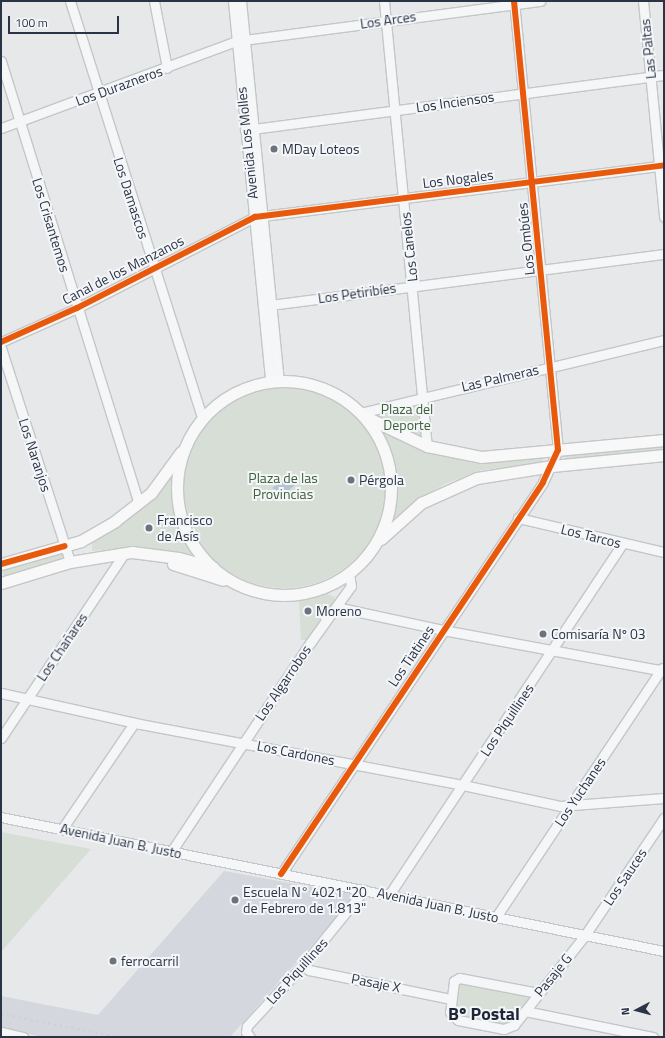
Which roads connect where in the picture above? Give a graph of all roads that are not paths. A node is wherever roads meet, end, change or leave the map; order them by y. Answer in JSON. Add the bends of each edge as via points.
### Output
{"nodes":[{"id":1,"x":70,"y":1,"type":"edge"},
{"id":2,"x":154,"y":1,"type":"edge"},
{"id":3,"x":233,"y":1,"type":"edge"},
{"id":4,"x":241,"y":1,"type":"edge"},
{"id":5,"x":384,"y":1,"type":"edge"},
{"id":6,"x":540,"y":1,"type":"edge"},
{"id":7,"x":644,"y":1,"type":"edge"},
{"id":8,"x":514,"y":3,"type":"edge"},
{"id":9,"x":386,"y":21,"type":"junction"},
{"id":10,"x":241,"y":41,"type":"junction"},
{"id":11,"x":1,"y":61,"type":"edge"},
{"id":12,"x":167,"y":68,"type":"junction"},
{"id":13,"x":664,"y":75,"type":"edge"},
{"id":14,"x":651,"y":77,"type":"junction"},
{"id":15,"x":97,"y":93,"type":"junction"},
{"id":16,"x":522,"y":93,"type":"junction"},
{"id":17,"x":395,"y":110,"type":"junction"},
{"id":18,"x":20,"y":122,"type":"junction"},
{"id":19,"x":1,"y":128,"type":"edge"},
{"id":20,"x":249,"y":129,"type":"junction"},
{"id":21,"x":661,"y":165,"type":"edge"},
{"id":22,"x":532,"y":182,"type":"junction"},
{"id":23,"x":404,"y":198,"type":"junction"},
{"id":24,"x":259,"y":217,"type":"junction"},
{"id":25,"x":664,"y":217,"type":"edge"},
{"id":26,"x":664,"y":254,"type":"edge"},
{"id":27,"x":154,"y":269,"type":"junction"},
{"id":28,"x":541,"y":271,"type":"junction"},
{"id":29,"x":413,"y":286,"type":"junction"},
{"id":30,"x":268,"y":305,"type":"junction"},
{"id":31,"x":77,"y":308,"type":"junction"},
{"id":32,"x":664,"y":340,"type":"edge"},
{"id":33,"x":1,"y":342,"type":"edge"},
{"id":34,"x":1,"y":348,"type":"edge"},
{"id":35,"x":550,"y":367,"type":"junction"},
{"id":36,"x":275,"y":380,"type":"junction"},
{"id":37,"x":423,"y":396,"type":"junction"},
{"id":38,"x":362,"y":414,"type":"junction"},
{"id":39,"x":202,"y":418,"type":"junction"},
{"id":40,"x":664,"y":440,"type":"edge"},
{"id":41,"x":185,"y":446,"type":"junction"},
{"id":42,"x":427,"y":446,"type":"junction"},
{"id":43,"x":558,"y":450,"type":"junction"},
{"id":44,"x":664,"y":455,"type":"edge"},
{"id":45,"x":552,"y":466,"type":"junction"},
{"id":46,"x":139,"y":503,"type":"junction"},
{"id":47,"x":518,"y":518,"type":"junction"},
{"id":48,"x":379,"y":541,"type":"junction"},
{"id":49,"x":622,"y":544,"type":"junction"},
{"id":50,"x":65,"y":546,"type":"junction"},
{"id":51,"x":664,"y":552,"type":"edge"},
{"id":52,"x":123,"y":555,"type":"junction"},
{"id":53,"x":70,"y":562,"type":"junction"},
{"id":54,"x":1,"y":564,"type":"edge"},
{"id":55,"x":213,"y":567,"type":"junction"},
{"id":56,"x":349,"y":573,"type":"junction"},
{"id":57,"x":1,"y":582,"type":"edge"},
{"id":58,"x":232,"y":582,"type":"junction"},
{"id":59,"x":336,"y":607,"type":"junction"},
{"id":60,"x":444,"y":630,"type":"junction"},
{"id":61,"x":553,"y":650,"type":"junction"},
{"id":62,"x":663,"y":669,"type":"edge"},
{"id":63,"x":1,"y":693,"type":"edge"},
{"id":64,"x":27,"y":698,"type":"junction"},
{"id":65,"x":134,"y":723,"type":"junction"},
{"id":66,"x":1,"y":738,"type":"edge"},
{"id":67,"x":243,"y":743,"type":"junction"},
{"id":68,"x":352,"y":764,"type":"junction"},
{"id":69,"x":463,"y":785,"type":"junction"},
{"id":70,"x":664,"y":798,"type":"edge"},
{"id":71,"x":570,"y":807,"type":"junction"},
{"id":72,"x":1,"y":817,"type":"edge"},
{"id":73,"x":664,"y":818,"type":"edge"},
{"id":74,"x":62,"y":829,"type":"junction"},
{"id":75,"x":171,"y":852,"type":"junction"},
{"id":76,"x":281,"y":874,"type":"junction"},
{"id":77,"x":364,"y":890,"type":"junction"},
{"id":78,"x":389,"y":895,"type":"junction"},
{"id":79,"x":496,"y":918,"type":"junction"},
{"id":80,"x":585,"y":935,"type":"junction"},
{"id":81,"x":664,"y":951,"type":"edge"},
{"id":82,"x":303,"y":964,"type":"junction"},
{"id":83,"x":538,"y":993,"type":"junction"},
{"id":84,"x":450,"y":999,"type":"junction"},
{"id":85,"x":525,"y":1011,"type":"junction"},
{"id":86,"x":1,"y":1032,"type":"edge"},
{"id":87,"x":248,"y":1035,"type":"edge"},
{"id":88,"x":23,"y":1037,"type":"edge"},
{"id":89,"x":653,"y":1037,"type":"edge"}],
"edges":[{"from":1,"to":15,"type":"street","name":"Los Damascos"},
{"from":2,"to":12,"type":"street"},
{"from":3,"to":10,"type":"street","name":"Avenida Los Molles"},
{"from":4,"to":10,"type":"street","name":"Avenida Los Molles"},
{"from":5,"to":9,"type":"street","name":"Los Canelos"},
{"from":6,"to":8,"type":"street","name":"Los Arces"},
{"from":7,"to":14,"type":"street","name":"Las Paltas"},
{"from":8,"to":9,"type":"street","name":"Los Arces"},
{"from":8,"to":16,"type":"street","name":"Los Ombúes"},
{"from":9,"to":10,"type":"street","name":"Los Arces"},
{"from":9,"to":17,"type":"street","name":"Los Canelos"},
{"from":10,"to":12,"type":"street","name":"Los Durazneros"},
{"from":10,"to":20,"type":"street","name":"Avenida Los Molles"},
{"from":11,"to":18,"type":"street","name":"Los Crisantemos"},
{"from":12,"to":15,"type":"street","name":"Los Durazneros"},
{"from":13,"to":14,"type":"street","name":"Los Inciensos"},
{"from":14,"to":16,"type":"street","name":"Los Inciensos"},
{"from":14,"to":21,"type":"street","name":"Las Paltas"},
{"from":15,"to":18,"type":"street","name":"Los Durazneros"},
{"from":15,"to":27,"type":"street","name":"Los Damascos"},
{"from":16,"to":17,"type":"street","name":"Los Inciensos"},
{"from":16,"to":22,"type":"street","name":"Los Ombúes"},
{"from":17,"to":20,"type":"street","name":"Los Inciensos"},
{"from":17,"to":23,"type":"street","name":"Los Canelos"},
{"from":18,"to":19,"type":"street","name":"Los Durazneros"},
{"from":18,"to":31,"type":"street","name":"Los Crisantemos"},
{"from":20,"to":24,"type":"street","name":"Avenida Los Molles"},
{"from":21,"to":22,"type":"street","name":"Los Nogales"},
{"from":21,"to":25,"type":"street","name":"Las Paltas"},
{"from":22,"to":23,"type":"street","name":"Los Nogales"},
{"from":22,"to":28,"type":"street","name":"Los Ombúes"},
{"from":23,"to":24,"type":"street","name":"Los Nogales"},
{"from":23,"to":29,"type":"street","name":"Los Canelos"},
{"from":24,"to":27,"type":"street","name":"Canal de los Manzanos"},
{"from":24,"to":30,"type":"street","name":"Avenida Los Molles"},
{"from":26,"to":28,"type":"street","name":"Los Petiribíes"},
{"from":27,"to":31,"type":"street","name":"Canal de los Manzanos"},
{"from":27,"to":39,"type":"street","name":"Los Damascos"},
{"from":28,"to":29,"type":"street","name":"Los Petiribíes"},
{"from":28,"to":35,"type":"street","name":"Los Ombúes"},
{"from":29,"to":30,"type":"street","name":"Los Petiribíes"},
{"from":29,"to":37,"type":"street","name":"Los Canelos"},
{"from":30,"to":36,"type":"street","name":"Avenida Los Molles"},
{"from":31,"to":33,"type":"street","name":"Canal de los Manzanos"},
{"from":31,"to":46,"type":"street","name":"Los Crisantemos"},
{"from":32,"to":35,"type":"street","name":"Las Palmeras"},
{"from":34,"to":50,"type":"street","name":"Los Naranjos"},
{"from":35,"to":37,"type":"street","name":"Las Palmeras"},
{"from":35,"to":43,"type":"street","name":"Los Ombúes"},
{"from":36,"to":38,"type":"main road","via":[[317,386]]},
{"from":36,"to":39,"type":"main road","via":[[235,392]]},
{"from":37,"to":38,"type":"street","name":"Las Palmeras"},
{"from":37,"to":42,"type":"street","name":"Los Canelos"},
{"from":38,"to":42,"type":"main road"},
{"from":38,"to":48,"type":"main road","via":[[382,447],[389,477],[387,518]]},
{"from":39,"to":41,"type":"main road"},
{"from":40,"to":43,"type":"main road"},
{"from":41,"to":46,"type":"main road","via":[[162,480]]},
{"from":41,"to":55,"type":"main road","via":[[178,487],[180,508],[193,541]]},
{"from":42,"to":43,"type":"main road","via":[[491,458]]},
{"from":43,"to":45,"type":"street","name":"Los Tiatines"},
{"from":44,"to":45,"type":"main road"},
{"from":45,"to":47,"type":"street","name":"Los Tiatines"},
{"from":45,"to":48,"type":"main road","via":[[477,478],[447,489],[410,511]]},
{"from":46,"to":50,"type":"main road","via":[[81,541]]},
{"from":47,"to":49,"type":"street","name":"Los Tarcos"},
{"from":47,"to":60,"type":"street","name":"Los Tiatines"},
{"from":48,"to":56,"type":"main road"},
{"from":49,"to":51,"type":"street","name":"Los Tarcos"},
{"from":49,"to":61,"type":"street","name":"Los Piquillines"},
{"from":50,"to":53,"type":"street","name":"Los Naranjos"},
{"from":50,"to":54,"type":"main road"},
{"from":52,"to":53,"type":"main road"},
{"from":52,"to":55,"type":"main road","via":[[132,552],[179,558]]},
{"from":52,"to":58,"type":"main road","via":[[179,565]]},
{"from":52,"to":64,"type":"street","name":"Los Chañares"},
{"from":53,"to":57,"type":"main road"},
{"from":55,"to":58,"type":"main road"},
{"from":56,"to":58,"type":"main road","via":[[317,588],[280,595],[258,592]]},
{"from":56,"to":59,"type":"street","name":"Los Algarrobos","via":[[351,586]]},
{"from":59,"to":60,"type":"street"},
{"from":59,"to":67,"type":"street","name":"Los Algarrobos"},
{"from":60,"to":61,"type":"street"},
{"from":60,"to":68,"type":"street","name":"Los Tiatines"},
{"from":61,"to":62,"type":"street"},
{"from":61,"to":69,"type":"street","name":"Los Piquillines"},
{"from":62,"to":71,"type":"street","name":"Los Yuchanes"},
{"from":63,"to":64,"type":"street","name":"Los Cardones"},
{"from":64,"to":65,"type":"street","name":"Los Cardones"},
{"from":64,"to":66,"type":"street","name":"Los Chañares"},
{"from":65,"to":67,"type":"street","name":"Los Cardones"},
{"from":65,"to":74,"type":"street"},
{"from":67,"to":68,"type":"street","name":"Los Cardones"},
{"from":67,"to":75,"type":"street","name":"Los Algarrobos"},
{"from":68,"to":69,"type":"street","name":"Los Cardones"},
{"from":68,"to":76,"type":"street","name":"Los Tiatines"},
{"from":69,"to":71,"type":"street","name":"Los Cardones"},
{"from":69,"to":78,"type":"street","name":"Los Piquillines"},
{"from":70,"to":71,"type":"street","name":"Los Cardones"},
{"from":71,"to":79,"type":"street","name":"Los Yuchanes"},
{"from":72,"to":74,"type":"street","name":"Avenida Juan B. Justo"},
{"from":73,"to":80,"type":"street","name":"Los Sauces"},
{"from":74,"to":75,"type":"street","name":"Avenida Juan B. Justo"},
{"from":75,"to":76,"type":"street","name":"Avenida Juan B. Justo"},
{"from":76,"to":77,"type":"street","name":"Avenida Juan B. Justo"},
{"from":77,"to":78,"type":"street","name":"Avenida Juan B. Justo"},
{"from":77,"to":82,"type":"street","name":"Los Piquillines"},
{"from":78,"to":79,"type":"street","name":"Avenida Juan B. Justo"},
{"from":79,"to":80,"type":"street","name":"Avenida Juan B. Justo"},
{"from":80,"to":81,"type":"street","name":"Avenida Juan B. Justo"},
{"from":80,"to":83,"type":"street","name":"Pasaje G"},
{"from":82,"to":84,"type":"street","name":"Pasaje X","via":[[309,970]]},
{"from":82,"to":87,"type":"street","name":"Los Piquillines","via":[[247,1026]]},
{"from":83,"to":84,"type":"street","via":[[462,978],[454,981]]},
{"from":83,"to":85,"type":"street","name":"Pasaje G"},
{"from":84,"to":85,"type":"street","name":"Pasaje G","via":[[450,1012],[454,1018],[504,1029],[514,1025]]},
{"from":85,"to":89,"type":"street"},
{"from":86,"to":88,"type":"street"}]}
